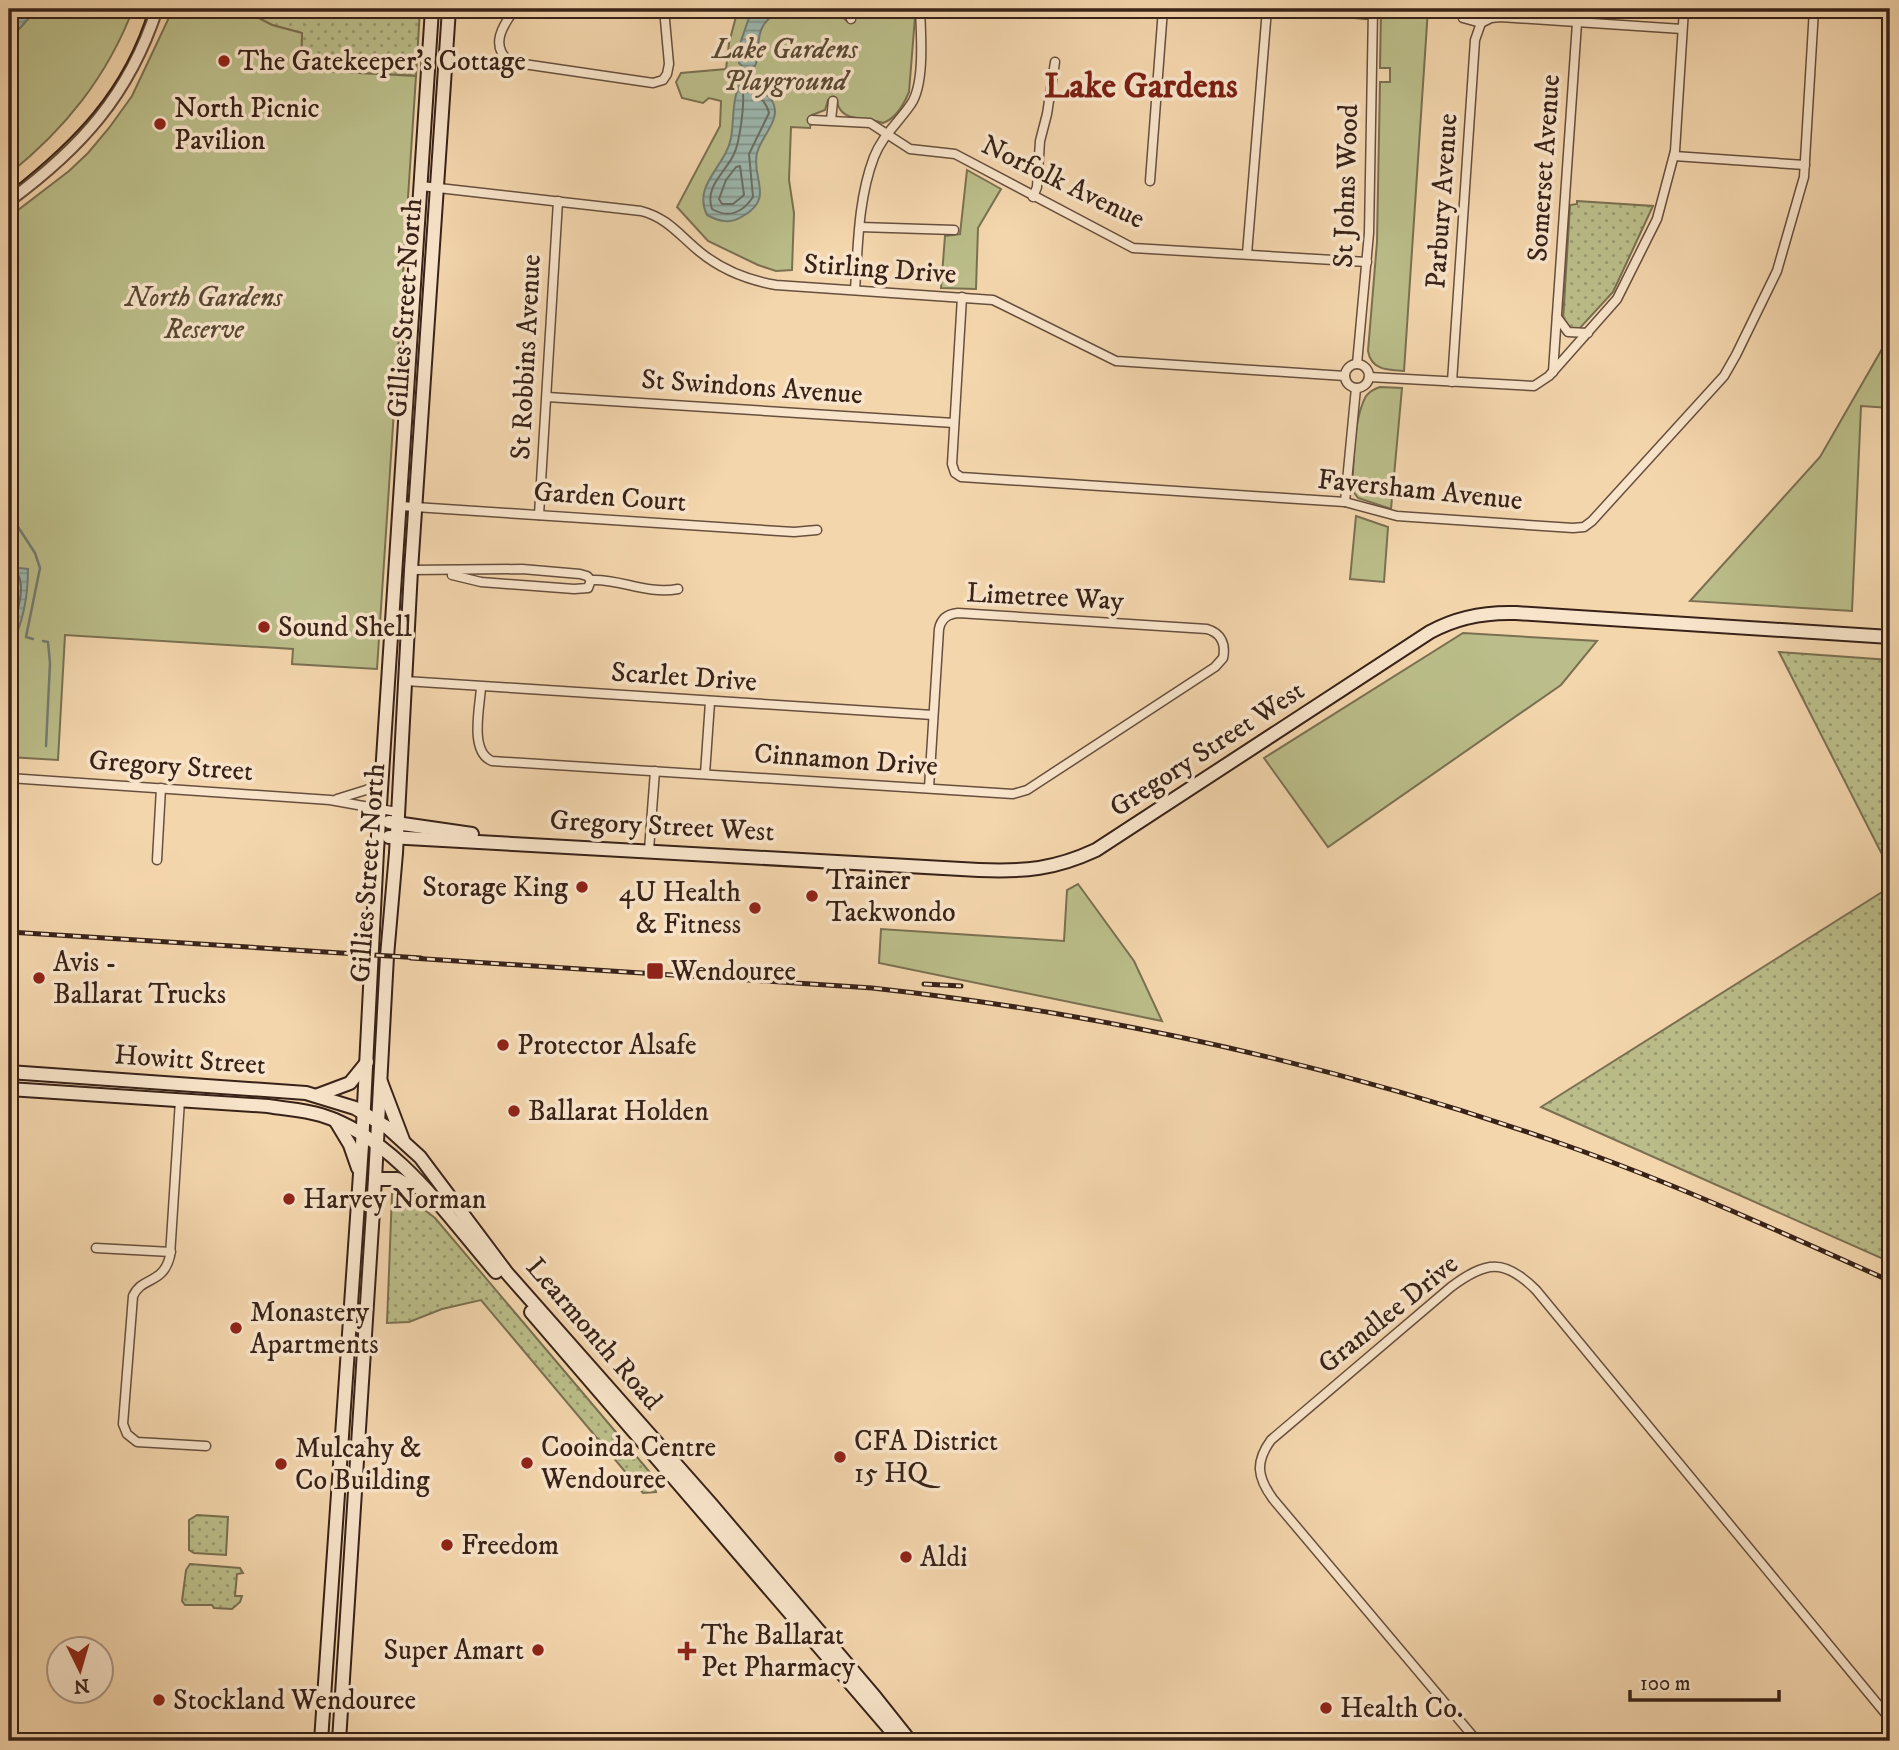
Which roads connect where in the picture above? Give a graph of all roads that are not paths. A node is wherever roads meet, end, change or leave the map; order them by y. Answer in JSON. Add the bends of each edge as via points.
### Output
{"nodes":[{"id":1,"x":157,"y":9,"type":"edge"},
{"id":2,"x":432,"y":9,"type":"edge"},
{"id":3,"x":449,"y":9,"type":"edge"},
{"id":4,"x":515,"y":9,"type":"edge"},
{"id":5,"x":664,"y":9,"type":"edge"},
{"id":6,"x":847,"y":9,"type":"edge"},
{"id":7,"x":920,"y":9,"type":"edge"},
{"id":8,"x":1163,"y":9,"type":"edge"},
{"id":9,"x":1267,"y":9,"type":"edge"},
{"id":10,"x":1297,"y":9,"type":"edge"},
{"id":11,"x":1684,"y":9,"type":"edge"},
{"id":12,"x":1814,"y":9,"type":"edge"},
{"id":13,"x":1373,"y":12,"type":"edge"},
{"id":14,"x":1463,"y":18,"type":"dead end"},
{"id":15,"x":851,"y":19,"type":"dead end"},
{"id":16,"x":1482,"y":23,"type":"junction"},
{"id":17,"x":1577,"y":23,"type":"junction"},
{"id":18,"x":1682,"y":29,"type":"junction"},
{"id":19,"x":1055,"y":62,"type":"dead end"},
{"id":20,"x":833,"y":101,"type":"dead end"},
{"id":21,"x":812,"y":120,"type":"dead end"},
{"id":22,"x":831,"y":120,"type":"junction"},
{"id":23,"x":887,"y":134,"type":"junction"},
{"id":24,"x":1674,"y":156,"type":"junction"},
{"id":25,"x":1805,"y":165,"type":"junction"},
{"id":26,"x":1150,"y":181,"type":"dead end"},
{"id":27,"x":421,"y":186,"type":"junction"},
{"id":28,"x":437,"y":188,"type":"junction"},
{"id":29,"x":1033,"y":197,"type":"junction"},
{"id":30,"x":9,"y":201,"type":"edge"},
{"id":31,"x":558,"y":201,"type":"junction"},
{"id":32,"x":860,"y":227,"type":"junction"},
{"id":33,"x":954,"y":230,"type":"dead end"},
{"id":34,"x":1247,"y":254,"type":"junction"},
{"id":35,"x":1367,"y":262,"type":"junction"},
{"id":36,"x":855,"y":290,"type":"junction"},
{"id":37,"x":962,"y":296,"type":"junction"},
{"id":38,"x":1557,"y":317,"type":"junction"},
{"id":39,"x":1588,"y":333,"type":"junction"},
{"id":40,"x":1357,"y":364,"type":"junction"},
{"id":41,"x":1553,"y":372,"type":"junction"},
{"id":42,"x":1345,"y":376,"type":"junction"},
{"id":43,"x":1369,"y":377,"type":"junction"},
{"id":44,"x":1452,"y":382,"type":"junction"},
{"id":45,"x":1356,"y":388,"type":"junction"},
{"id":46,"x":547,"y":397,"type":"junction"},
{"id":47,"x":954,"y":423,"type":"junction"},
{"id":48,"x":1345,"y":502,"type":"junction"},
{"id":49,"x":400,"y":506,"type":"junction"},
{"id":50,"x":416,"y":508,"type":"junction"},
{"id":51,"x":539,"y":515,"type":"junction"},
{"id":52,"x":817,"y":530,"type":"dead end"},
{"id":53,"x":411,"y":570,"type":"junction"},
{"id":54,"x":528,"y":570,"type":"junction"},
{"id":55,"x":432,"y":572,"type":"junction"},
{"id":56,"x":575,"y":574,"type":"junction"},
{"id":57,"x":591,"y":580,"type":"junction"},
{"id":58,"x":526,"y":586,"type":"junction"},
{"id":59,"x":574,"y":589,"type":"junction"},
{"id":60,"x":678,"y":589,"type":"dead end"},
{"id":61,"x":1890,"y":637,"type":"edge"},
{"id":62,"x":1224,"y":645,"type":"joint"},
{"id":63,"x":405,"y":681,"type":"junction"},
{"id":64,"x":431,"y":684,"type":"junction"},
{"id":65,"x":481,"y":687,"type":"junction"},
{"id":66,"x":404,"y":699,"type":"junction"},
{"id":67,"x":710,"y":702,"type":"junction"},
{"id":68,"x":933,"y":715,"type":"junction"},
{"id":69,"x":654,"y":771,"type":"junction"},
{"id":70,"x":705,"y":774,"type":"junction"},
{"id":71,"x":9,"y":778,"type":"edge"},
{"id":72,"x":381,"y":782,"type":"junction"},
{"id":73,"x":929,"y":788,"type":"junction"},
{"id":74,"x":161,"y":789,"type":"junction"},
{"id":75,"x":330,"y":800,"type":"junction"},
{"id":76,"x":397,"y":818,"type":"junction"},
{"id":77,"x":379,"y":822,"type":"junction"},
{"id":78,"x":397,"y":838,"type":"junction"},
{"id":79,"x":534,"y":843,"type":"junction"},
{"id":80,"x":649,"y":850,"type":"junction"},
{"id":81,"x":157,"y":860,"type":"dead end"},
{"id":82,"x":367,"y":1062,"type":"junction"},
{"id":83,"x":9,"y":1072,"type":"edge"},
{"id":84,"x":39,"y":1074,"type":"junction"},
{"id":85,"x":380,"y":1081,"type":"junction"},
{"id":86,"x":181,"y":1083,"type":"junction"},
{"id":87,"x":9,"y":1089,"type":"edge"},
{"id":88,"x":38,"y":1091,"type":"junction"},
{"id":89,"x":318,"y":1095,"type":"junction"},
{"id":90,"x":180,"y":1100,"type":"junction"},
{"id":91,"x":364,"y":1113,"type":"junction"},
{"id":92,"x":335,"y":1120,"type":"junction"},
{"id":93,"x":378,"y":1121,"type":"junction"},
{"id":94,"x":363,"y":1133,"type":"junction"},
{"id":95,"x":403,"y":1140,"type":"junction"},
{"id":96,"x":377,"y":1143,"type":"junction"},
{"id":97,"x":360,"y":1175,"type":"junction"},
{"id":98,"x":375,"y":1179,"type":"junction"},
{"id":99,"x":424,"y":1188,"type":"junction"},
{"id":100,"x":96,"y":1248,"type":"dead end"},
{"id":101,"x":171,"y":1252,"type":"junction"},
{"id":102,"x":581,"y":1362,"type":"junction"},
{"id":103,"x":206,"y":1446,"type":"dead end"},
{"id":104,"x":707,"y":1508,"type":"junction"},
{"id":105,"x":324,"y":1696,"type":"junction"},
{"id":106,"x":342,"y":1697,"type":"junction"},
{"id":107,"x":1890,"y":1719,"type":"edge"},
{"id":108,"x":321,"y":1741,"type":"edge"},
{"id":109,"x":339,"y":1741,"type":"edge"},
{"id":110,"x":900,"y":1741,"type":"edge"},
{"id":111,"x":910,"y":1741,"type":"edge"},
{"id":112,"x":1477,"y":1741,"type":"edge"}],
"edges":[{"from":1,"to":30,"type":"street","via":[[133,68],[105,112],[60,160]]},
{"from":2,"to":27,"type":"main road","name":"Gillies Street North"},
{"from":3,"to":28,"type":"main road","name":"Gillies Street North"},
{"from":4,"to":5,"type":"street","via":[[499,41],[501,53],[510,62],[653,83],[663,80],[668,71]]},
{"from":6,"to":15,"type":"street"},
{"from":7,"to":23,"type":"street","via":[[917,90]]},
{"from":8,"to":26,"type":"street"},
{"from":9,"to":34,"type":"street"},
{"from":10,"to":13,"type":"street"},
{"from":11,"to":18,"type":"street"},
{"from":12,"to":25,"type":"street","name":"Faversham Avenue"},
{"from":13,"to":35,"type":"street","name":"St Johns Wood"},
{"from":14,"to":16,"type":"street"},
{"from":16,"to":17,"type":"street","via":[[1496,17]]},
{"from":16,"to":44,"type":"street","name":"Parbury Avenue","via":[[1475,40]]},
{"from":17,"to":18,"type":"street"},
{"from":17,"to":38,"type":"street","name":"Somerset Avenue"},
{"from":18,"to":24,"type":"street"},
{"from":19,"to":29,"type":"street"},
{"from":20,"to":22,"type":"street"},
{"from":21,"to":22,"type":"street","name":"Norfolk Avenue"},
{"from":22,"to":23,"type":"street","name":"Norfolk Avenue","via":[[870,123]]},
{"from":23,"to":29,"type":"street","name":"Norfolk Avenue","via":[[910,149],[955,154]]},
{"from":23,"to":32,"type":"street","via":[[872,163]]},
{"from":24,"to":25,"type":"street"},
{"from":24,"to":39,"type":"street","via":[[1647,241],[1618,299]]},
{"from":25,"to":48,"type":"street","name":"Faversham Avenue","via":[[1782,259],[1732,363],[1590,523],[1576,528],[1404,517]]},
{"from":27,"to":28,"type":"street","name":"Stirling Drive"},
{"from":27,"to":49,"type":"main road","name":"Gillies Street North"},
{"from":28,"to":31,"type":"street","name":"Stirling Drive"},
{"from":28,"to":50,"type":"main road","name":"Gillies Street North"},
{"from":29,"to":34,"type":"street","name":"Norfolk Avenue","via":[[1133,248]]},
{"from":31,"to":36,"type":"street","name":"Stirling Drive","via":[[657,215],[711,261],[750,279]]},
{"from":31,"to":46,"type":"street","name":"St Robbins Avenue"},
{"from":32,"to":33,"type":"street"},
{"from":32,"to":36,"type":"street"},
{"from":34,"to":35,"type":"street","name":"Norfolk Avenue"},
{"from":35,"to":40,"type":"street","name":"St Johns Wood"},
{"from":36,"to":37,"type":"street","name":"Stirling Drive"},
{"from":37,"to":42,"type":"street","name":"Stirling Drive","via":[[1003,303],[1116,360]]},
{"from":37,"to":47,"type":"street"},
{"from":38,"to":39,"type":"street","via":[[1568,332]]},
{"from":38,"to":41,"type":"street","name":"Somerset Avenue"},
{"from":39,"to":41,"type":"street"},
{"from":40,"to":42,"type":"street","via":[[1347,369]]},
{"from":40,"to":43,"type":"street","via":[[1367,369]]},
{"from":41,"to":44,"type":"street","via":[[1532,386]]},
{"from":42,"to":45,"type":"street"},
{"from":43,"to":44,"type":"street"},
{"from":43,"to":45,"type":"street"},
{"from":45,"to":48,"type":"street"},
{"from":46,"to":47,"type":"street","name":"St Swindons Avenue"},
{"from":46,"to":51,"type":"street","name":"St Robbins Avenue"},
{"from":47,"to":48,"type":"street","name":"Faversham Avenue","via":[[952,466],[956,475],[970,479]]},
{"from":49,"to":50,"type":"street","name":"Garden Court"},
{"from":49,"to":72,"type":"main road","name":"Gillies Street North"},
{"from":50,"to":51,"type":"street","name":"Garden Court"},
{"from":50,"to":53,"type":"main road","name":"Gillies Street North"},
{"from":51,"to":52,"type":"street","name":"Garden Court","via":[[794,533]]},
{"from":53,"to":55,"type":"street"},
{"from":53,"to":63,"type":"main road","name":"Gillies Street North"},
{"from":54,"to":55,"type":"street"},
{"from":54,"to":56,"type":"street"},
{"from":54,"to":58,"type":"street"},
{"from":55,"to":58,"type":"street"},
{"from":56,"to":57,"type":"street"},
{"from":56,"to":59,"type":"street"},
{"from":57,"to":59,"type":"street","via":[[588,588]]},
{"from":57,"to":60,"type":"street"},
{"from":58,"to":59,"type":"street"},
{"from":61,"to":80,"type":"main road","name":"Gregory Street West","via":[[1516,613],[1475,615],[1430,632],[1134,827],[1066,863],[1009,871]]},
{"from":62,"to":68,"type":"street","name":"Limetree Way","via":[[1207,629],[952,614],[939,627]]},
{"from":62,"to":73,"type":"street","name":"Cinnamon Drive","via":[[1223,658],[1215,667],[1027,790],[1013,794]]},
{"from":63,"to":64,"type":"street","name":"Scarlet Drive"},
{"from":63,"to":66,"type":"main road","name":"Gillies Street North"},
{"from":64,"to":65,"type":"street","name":"Scarlet Drive"},
{"from":64,"to":66,"type":"street"},
{"from":65,"to":67,"type":"street","name":"Scarlet Drive"},
{"from":65,"to":69,"type":"street","name":"Cinnamon Drive","via":[[478,745],[488,759]]},
{"from":66,"to":76,"type":"main road","name":"Gillies Street North"},
{"from":67,"to":68,"type":"street","name":"Scarlet Drive"},
{"from":67,"to":70,"type":"street"},
{"from":68,"to":73,"type":"street","name":"Limetree Way"},
{"from":69,"to":70,"type":"street","name":"Cinnamon Drive"},
{"from":69,"to":80,"type":"street"},
{"from":70,"to":73,"type":"street","name":"Cinnamon Drive"},
{"from":71,"to":74,"type":"street","name":"Gregory Street"},
{"from":72,"to":75,"type":"street","name":"Gregory Street"},
{"from":72,"to":77,"type":"main road","name":"Gillies Street North"},
{"from":74,"to":75,"type":"street","name":"Gregory Street"},
{"from":74,"to":81,"type":"street"},
{"from":75,"to":77,"type":"street","name":"Gregory Street"},
{"from":76,"to":77,"type":"main road","name":"Gregory Street West"},
{"from":76,"to":78,"type":"main road","name":"Gillies Street North"},
{"from":76,"to":79,"type":"main road","name":"Gregory Street West"},
{"from":77,"to":78,"type":"main road","name":"Gregory Street West"},
{"from":77,"to":82,"type":"main road","name":"Gillies Street North"},
{"from":78,"to":79,"type":"main road","name":"Gregory Street West"},
{"from":78,"to":85,"type":"main road","name":"Gillies Street North"},
{"from":79,"to":80,"type":"main road","name":"Gregory Street West"},
{"from":82,"to":89,"type":"main road","via":[[350,1083]]},
{"from":82,"to":91,"type":"main road","name":"Gillies Street North"},
{"from":83,"to":84,"type":"main road","name":"Howitt Street"},
{"from":84,"to":86,"type":"main road","name":"Howitt Street"},
{"from":84,"to":88,"type":"main road"},
{"from":85,"to":93,"type":"main road","name":"Gillies Street North"},
{"from":85,"to":95,"type":"main road"},
{"from":86,"to":89,"type":"main road","name":"Howitt Street"},
{"from":86,"to":90,"type":"main road"},
{"from":87,"to":88,"type":"main road","name":"Howitt Street"},
{"from":88,"to":90,"type":"main road","name":"Howitt Street"},
{"from":89,"to":91,"type":"main road","name":"Howitt Street"},
{"from":90,"to":92,"type":"main road","name":"Howitt Street","via":[[268,1106]]},
{"from":90,"to":101,"type":"street"},
{"from":91,"to":93,"type":"main road","name":"Howitt Street"},
{"from":91,"to":94,"type":"main road","name":"Gillies Street North"},
{"from":92,"to":94,"type":"main road","name":"Howitt Street"},
{"from":92,"to":97,"type":"main road"},
{"from":93,"to":95,"type":"main road","name":"Learmonth Road"},
{"from":93,"to":96,"type":"main road","name":"Gillies Street North"},
{"from":94,"to":96,"type":"main road","name":"Howitt Street"},
{"from":94,"to":97,"type":"main road","name":"Gillies Street North"},
{"from":95,"to":102,"type":"main road","name":"Learmonth Road"},
{"from":96,"to":98,"type":"main road","name":"Gillies Street North"},
{"from":96,"to":99,"type":"main road","name":"Learmonth Road"},
{"from":97,"to":105,"type":"main road","name":"Gillies Street North"},
{"from":98,"to":99,"type":"main road","via":[[397,1179]]},
{"from":98,"to":106,"type":"main road","name":"Gillies Street North"},
{"from":99,"to":102,"type":"main road","name":"Learmonth Road"},
{"from":100,"to":101,"type":"street"},
{"from":101,"to":103,"type":"street","via":[[164,1271],[132,1296],[123,1426],[135,1441]]},
{"from":102,"to":104,"type":"main road","name":"Learmonth Road"},
{"from":104,"to":110,"type":"main road","name":"Learmonth Road"},
{"from":104,"to":111,"type":"main road","name":"Learmonth Road"},
{"from":105,"to":106,"type":"main road"},
{"from":105,"to":108,"type":"main road","name":"Gillies Street North"},
{"from":106,"to":109,"type":"main road","name":"Gillies Street North"},
{"from":107,"to":112,"type":"street","name":"Grandlee Drive","via":[[1536,1290],[1510,1268],[1497,1266],[1468,1274],[1451,1287],[1270,1440],[1259,1462],[1273,1499]]}]}
